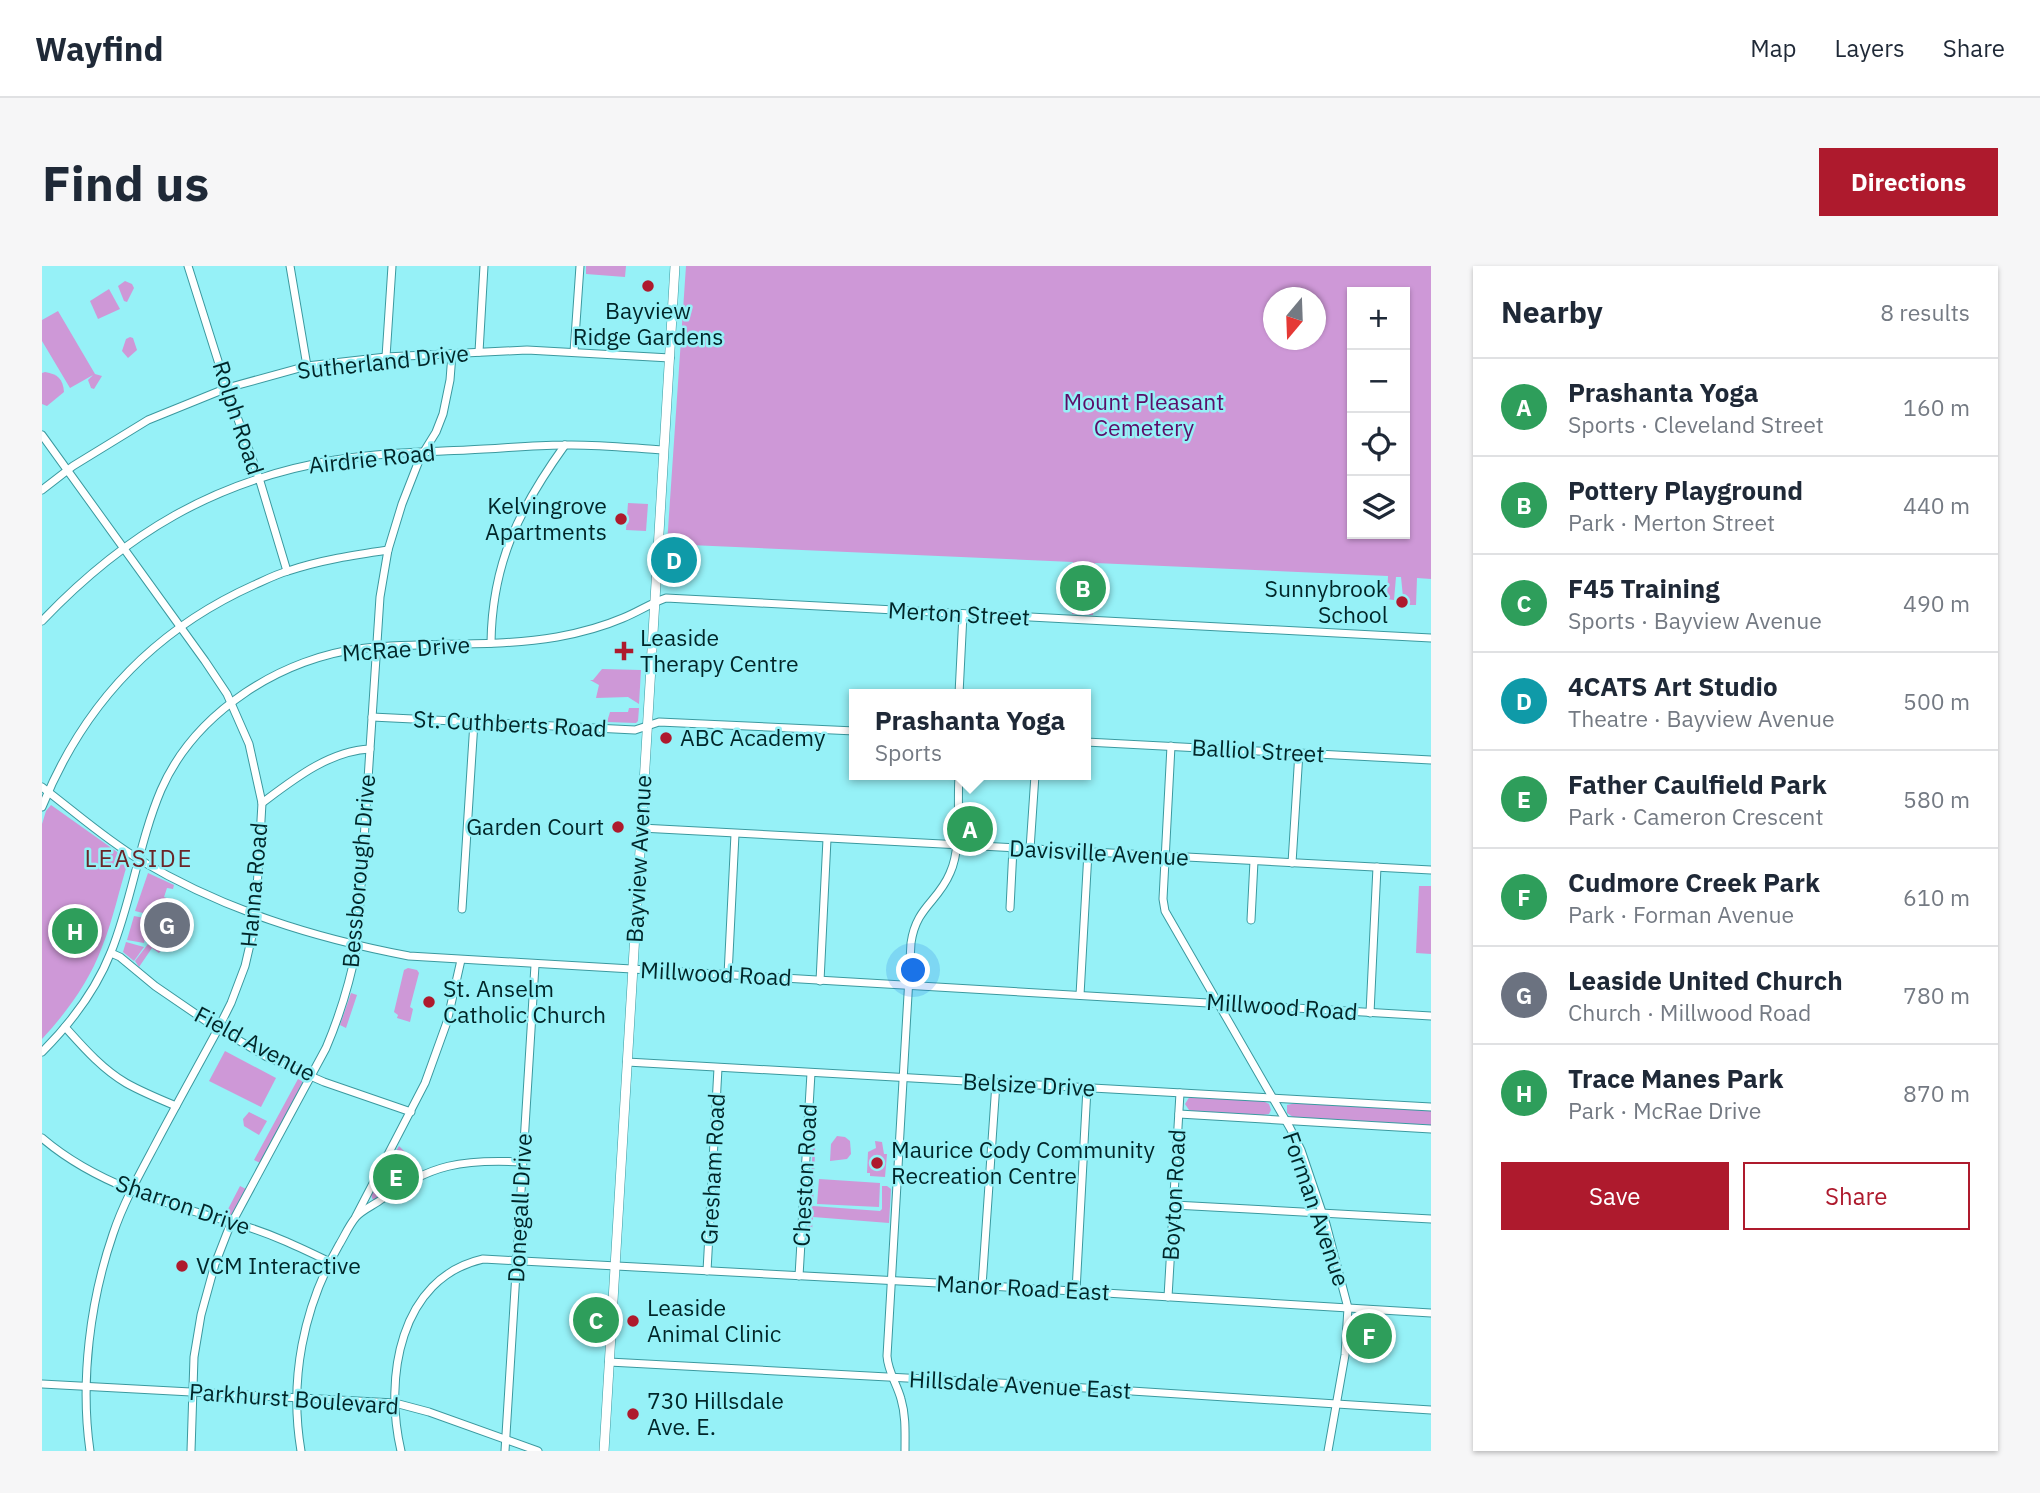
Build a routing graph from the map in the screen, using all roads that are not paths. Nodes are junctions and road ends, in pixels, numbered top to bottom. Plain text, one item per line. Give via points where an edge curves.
1 (188, 266) edge
2 (290, 266) edge
3 (392, 266) edge
4 (484, 266) edge
5 (580, 266) edge
6 (675, 266) edge
7 (479, 352) junction
8 (574, 352) junction
9 (452, 354) junction
10 (386, 357) junction
11 (670, 358) junction
12 (307, 366) junction
13 (227, 388) junction
14 (42, 435) edge
15 (565, 444) junction
16 (664, 450) junction
17 (425, 452) junction
18 (68, 470) junction
19 (258, 478) junction
20 (42, 490) edge
21 (123, 547) junction
22 (388, 550) junction
23 (287, 571) junction
24 (655, 603) junction
25 (963, 614) junction
26 (42, 621) edge
27 (180, 626) junction
28 (1431, 638) edge
29 (491, 643) junction
30 (376, 647) junction
31 (959, 689) edge
32 (232, 702) junction
33 (372, 717) junction
34 (474, 722) junction
35 (647, 726) junction
36 (849, 731) edge
37 (1091, 742) edge
38 (1171, 746) junction
39 (370, 749) junction
40 (1299, 752) junction
41 (1431, 760) edge
42 (959, 780) edge
43 (1035, 780) edge
44 (45, 789) edge
45 (262, 803) junction
46 (42, 807) edge
47 (641, 828) junction
48 (735, 834) junction
49 (827, 839) junction
50 (956, 844) junction
51 (1013, 848) junction
52 (1030, 849) junction
53 (1088, 852) junction
54 (1165, 856) junction
55 (140, 860) junction
56 (1254, 861) junction
57 (1292, 863) junction
58 (1377, 867) junction
59 (1431, 870) edge
60 (1010, 908) dead end
61 (462, 909) dead end
62 (255, 916) junction
63 (1251, 920) dead end
64 (357, 946) junction
65 (111, 953) junction
66 (461, 960) junction
67 (535, 964) junction
68 (633, 970) junction
69 (728, 975) junction
70 (820, 981) junction
71 (909, 985) junction
72 (1080, 995) junction
73 (1217, 1003) junction
74 (1370, 1013) junction
75 (1431, 1016) edge
76 (65, 1027) junction
77 (218, 1029) junction
78 (42, 1052) edge
79 (627, 1062) junction
80 (718, 1068) junction
81 (811, 1073) junction
82 (311, 1077) junction
83 (903, 1078) junction
84 (996, 1083) junction
85 (1087, 1088) junction
86 (1180, 1093) junction
87 (1271, 1097) junction
88 (176, 1106) junction
89 (1431, 1107) edge
90 (411, 1112) junction
91 (1179, 1114) junction
92 (1284, 1120) junction
93 (1431, 1129) edge
94 (42, 1138) edge
95 (523, 1162) junction
96 (132, 1190) junction
97 (1174, 1205) junction
98 (1322, 1213) junction
99 (356, 1217) junction
100 (1431, 1219) edge
101 (232, 1223) junction
102 (517, 1260) junction
103 (330, 1262) junction
104 (615, 1265) junction
105 (706, 1271) junction
106 (799, 1276) junction
107 (891, 1282) junction
108 (982, 1286) junction
109 (1076, 1291) junction
110 (1168, 1297) junction
111 (1348, 1308) junction
112 (1431, 1313) edge
113 (609, 1362) junction
114 (892, 1377) junction
115 (42, 1384) edge
116 (87, 1387) junction
117 (192, 1391) junction
118 (297, 1397) junction
119 (395, 1404) junction
120 (1337, 1404) junction
121 (1431, 1410) edge
122 (506, 1440) junction
123 (90, 1451) edge
124 (191, 1451) edge
125 (301, 1451) edge
126 (401, 1451) edge
127 (505, 1451) edge
128 (538, 1451) edge
129 (604, 1451) edge
130 (905, 1451) edge
131 (1328, 1451) edge

1 - 13 street, Rolph Road
2 - 12 street
3 - 10 street
4 - 7 street
5 - 8 street
6 - 11 main road, Bayview Avenue
7 - 8 street, Sutherland Drive
7 - 9 street, Sutherland Drive
8 - 11 street, Sutherland Drive
9 - 10 street, Sutherland Drive
9 - 17 street, Bessborough Drive via 443,414
10 - 12 street, Sutherland Drive
11 - 16 main road, Bayview Avenue
12 - 13 street, Sutherland Drive
13 - 18 street, Sutherland Drive via 148,420
13 - 19 street, Rolph Road
14 - 18 street, Hanna Road
15 - 16 street, Airdrie Road
15 - 17 street, Airdrie Road
15 - 29 street via 529,498 510,540 497,583
16 - 24 main road, Bayview Avenue
17 - 19 street, Airdrie Road via 337,460
17 - 22 street, Bessborough Drive
18 - 20 street, Sutherland Drive
18 - 21 street, Hanna Road
19 - 21 street, Airdrie Road via 182,509
19 - 23 street, Rolph Road
21 - 26 street, Airdrie Road
21 - 27 street, Hanna Road
22 - 23 street
22 - 30 street, Bessborough Drive
23 - 27 street via 224,599
24 - 25 street, Merton Street via 666,598
24 - 29 street, McRae Drive via 585,631
24 - 35 main road, Bayview Avenue
25 - 28 street, Merton Street
25 - 31 street
27 - 32 street, Hanna Road
27 - 44 street via 110,692
29 - 30 street, McRae Drive
30 - 32 street, McRae Drive via 312,659
30 - 33 street, Bessborough Drive
32 - 45 street, Hanna Road via 249,744
32 - 55 street, McRae Drive via 205,725 175,765 154,809
33 - 34 street, St. Cuthberts Road
33 - 39 street, Bessborough Drive
34 - 35 street, St. Cuthberts Road via 635,730
34 - 61 street
35 - 36 street via 659,722
35 - 47 main road, Bayview Avenue
37 - 38 street, Balliol Street
38 - 40 street, Balliol Street
38 - 54 street, Forman Avenue
39 - 45 street via 310,769
39 - 64 street, Bessborough Drive
40 - 41 street, Balliol Street
40 - 57 street
42 - 50 street
43 - 52 street
44 - 46 street
44 - 55 street, Millwood Road
45 - 62 street, Hanna Road
47 - 48 street, Davisville Avenue
47 - 68 main road, Bayview Avenue
48 - 49 street, Davisville Avenue
48 - 69 street
49 - 50 street, Davisville Avenue
49 - 70 street
50 - 51 street, Davisville Avenue
50 - 71 street via 950,873 915,925
51 - 52 street, Davisville Avenue
51 - 60 street
52 - 53 street, Davisville Avenue
53 - 54 street, Davisville Avenue
53 - 72 street
54 - 56 street, Davisville Avenue
54 - 73 street, Forman Avenue via 1165,911
55 - 62 street, Millwood Road
55 - 65 street, McRae Drive
56 - 57 street, Davisville Avenue
56 - 63 street
57 - 58 street, Davisville Avenue
58 - 59 street, Davisville Avenue
58 - 74 street
62 - 64 street, Millwood Road
62 - 77 street, Hanna Road via 246,966
64 - 66 street, Millwood Road
64 - 82 street, Bessborough Drive via 337,1022
65 - 76 street, McRae Drive
65 - 77 street, Field Avenue
66 - 67 street, Millwood Road
66 - 90 street via 447,1022
67 - 68 street, Millwood Road
67 - 95 street, Donegall Drive
68 - 69 street, Millwood Road
68 - 79 main road, Bayview Avenue
69 - 70 street, Millwood Road
70 - 71 street, Millwood Road
71 - 72 street, Millwood Road
71 - 83 street
72 - 73 street, Millwood Road
73 - 74 street, Millwood Road
73 - 87 street, Forman Avenue
74 - 75 street, Millwood Road
76 - 78 street, McRae Drive
76 - 88 street via 116,1076
77 - 82 street, Field Avenue
77 - 88 street, Hanna Road
79 - 80 street, Belsize Drive
79 - 104 main road, Bayview Avenue
80 - 81 street, Belsize Drive
80 - 105 street, Gresham Road
81 - 83 street, Belsize Drive
81 - 106 street, Cheston Road
82 - 90 street, Field Avenue
82 - 101 street, Bessborough Drive
83 - 84 street, Belsize Drive
83 - 107 street
84 - 85 street, Belsize Drive
84 - 108 street
85 - 86 street, Belsize Drive
85 - 109 street
86 - 87 street, Belsize Drive
86 - 91 street, Boyton Road
87 - 89 street, Belsize Drive
87 - 92 street, Forman Avenue
88 - 96 street, Hanna Road
90 - 99 street
91 - 92 street
91 - 97 street, Boyton Road
92 - 93 street
92 - 98 street, Forman Avenue via 1301,1150
94 - 96 street, Sharron Drive via 74,1161
95 - 99 street via 470,1161 435,1170
95 - 102 street, Donegall Drive
96 - 101 street, Sharron Drive
96 - 116 street, Hanna Road via 113,1233 100,1282
97 - 98 street
97 - 110 street, Boyton Road
98 - 100 street
98 - 111 street, Forman Avenue
99 - 103 street
101 - 103 street, Sharron Drive
101 - 117 street, Bessborough Drive via 201,1315
102 - 104 street, Manor Road East
102 - 119 street, Manor Road East via 469,1262 432,1285 403,1342
102 - 122 street, Donegall Drive
103 - 118 street via 303,1334
104 - 105 street, Manor Road East
104 - 113 main road, Bayview Avenue
105 - 106 street, Manor Road East
106 - 107 street, Manor Road East
107 - 108 street, Manor Road East
107 - 114 street via 887,1356
108 - 109 street, Manor Road East
109 - 110 street, Manor Road East
110 - 111 street, Manor Road East
111 - 112 street, Manor Road East
111 - 120 street, Forman Avenue
113 - 114 street, Hillsdale Avenue East
113 - 129 main road, Bayview Avenue
114 - 120 street, Hillsdale Avenue East
114 - 130 street via 906,1422
115 - 116 street, Parkhurst Boulevard
116 - 117 street, Parkhurst Boulevard
116 - 123 street, Hanna Road
117 - 118 street, Parkhurst Boulevard
117 - 124 street, Bessborough Drive
118 - 119 street, Parkhurst Boulevard
118 - 125 street
119 - 122 street, Parkhurst Boulevard
119 - 126 street, Manor Road East
120 - 121 street, Hillsdale Avenue East
120 - 131 street, Forman Avenue
122 - 127 street, Donegall Drive
122 - 128 street, Parkhurst Boulevard

